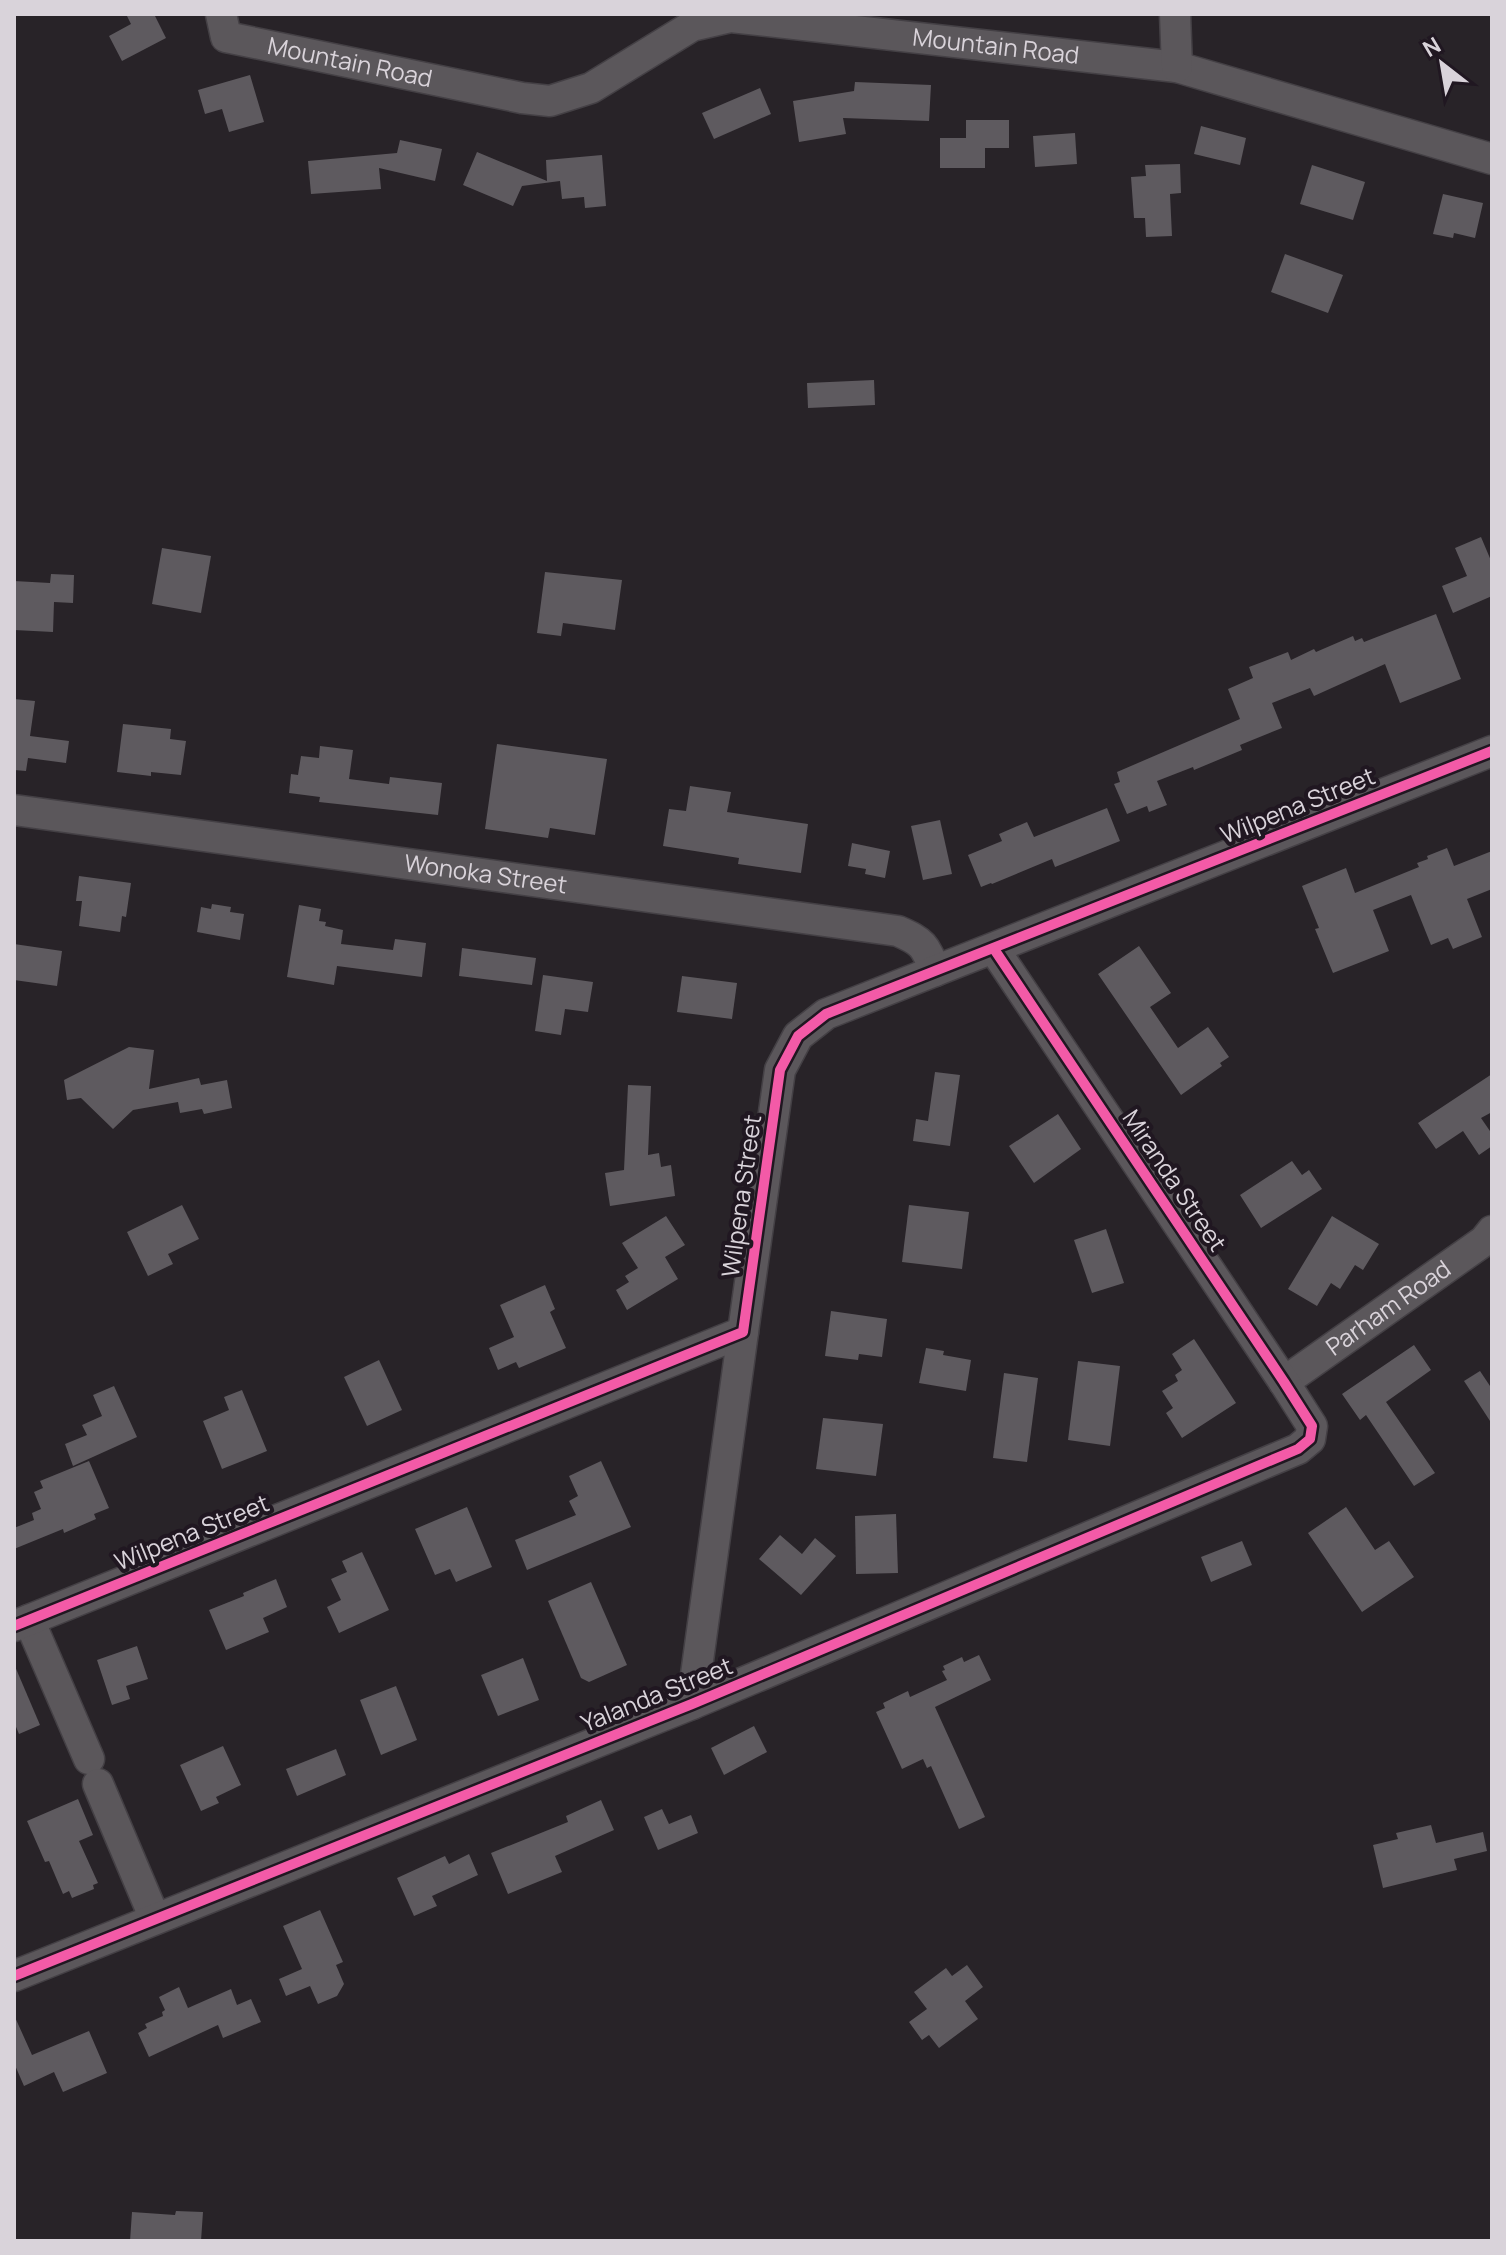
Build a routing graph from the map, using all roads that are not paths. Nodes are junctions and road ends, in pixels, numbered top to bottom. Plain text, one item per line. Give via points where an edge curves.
1 (1175, 14) edge
2 (692, 20) edge
3 (224, 25) edge
4 (1177, 67) junction
5 (1492, 159) edge
6 (1492, 751) edge
7 (14, 810) edge
8 (994, 949) junction
9 (935, 971) junction
10 (1492, 1231) edge
11 (743, 1332) junction
12 (1284, 1382) junction
13 (1310, 1439) joint
14 (22, 1623) edge
15 (692, 1704) junction
16 (155, 1919) junction
17 (14, 1976) edge

1 - 4 street
2 - 3 street, Mountain Road via 591,88 550,101
2 - 4 street, Mountain Road via 731,17
4 - 5 street, Mountain Road
6 - 8 street, Wilpena Street
7 - 9 street, Wonoka Street via 898,931 918,940
8 - 9 street, Wilpena Street
8 - 12 street, Miranda Street
9 - 11 street, Wilpena Street via 826,1014 792,1047 780,1070
10 - 12 street, Parham Road
11 - 14 street, Wilpena Street
11 - 15 street, Wilpena Street
12 - 13 street, Miranda Street via 1312,1426
13 - 15 street, Yalanda Street via 1298,1449
14 - 16 street via 94,1772
15 - 16 street, Yalanda Street
16 - 17 street, Yalanda Street

